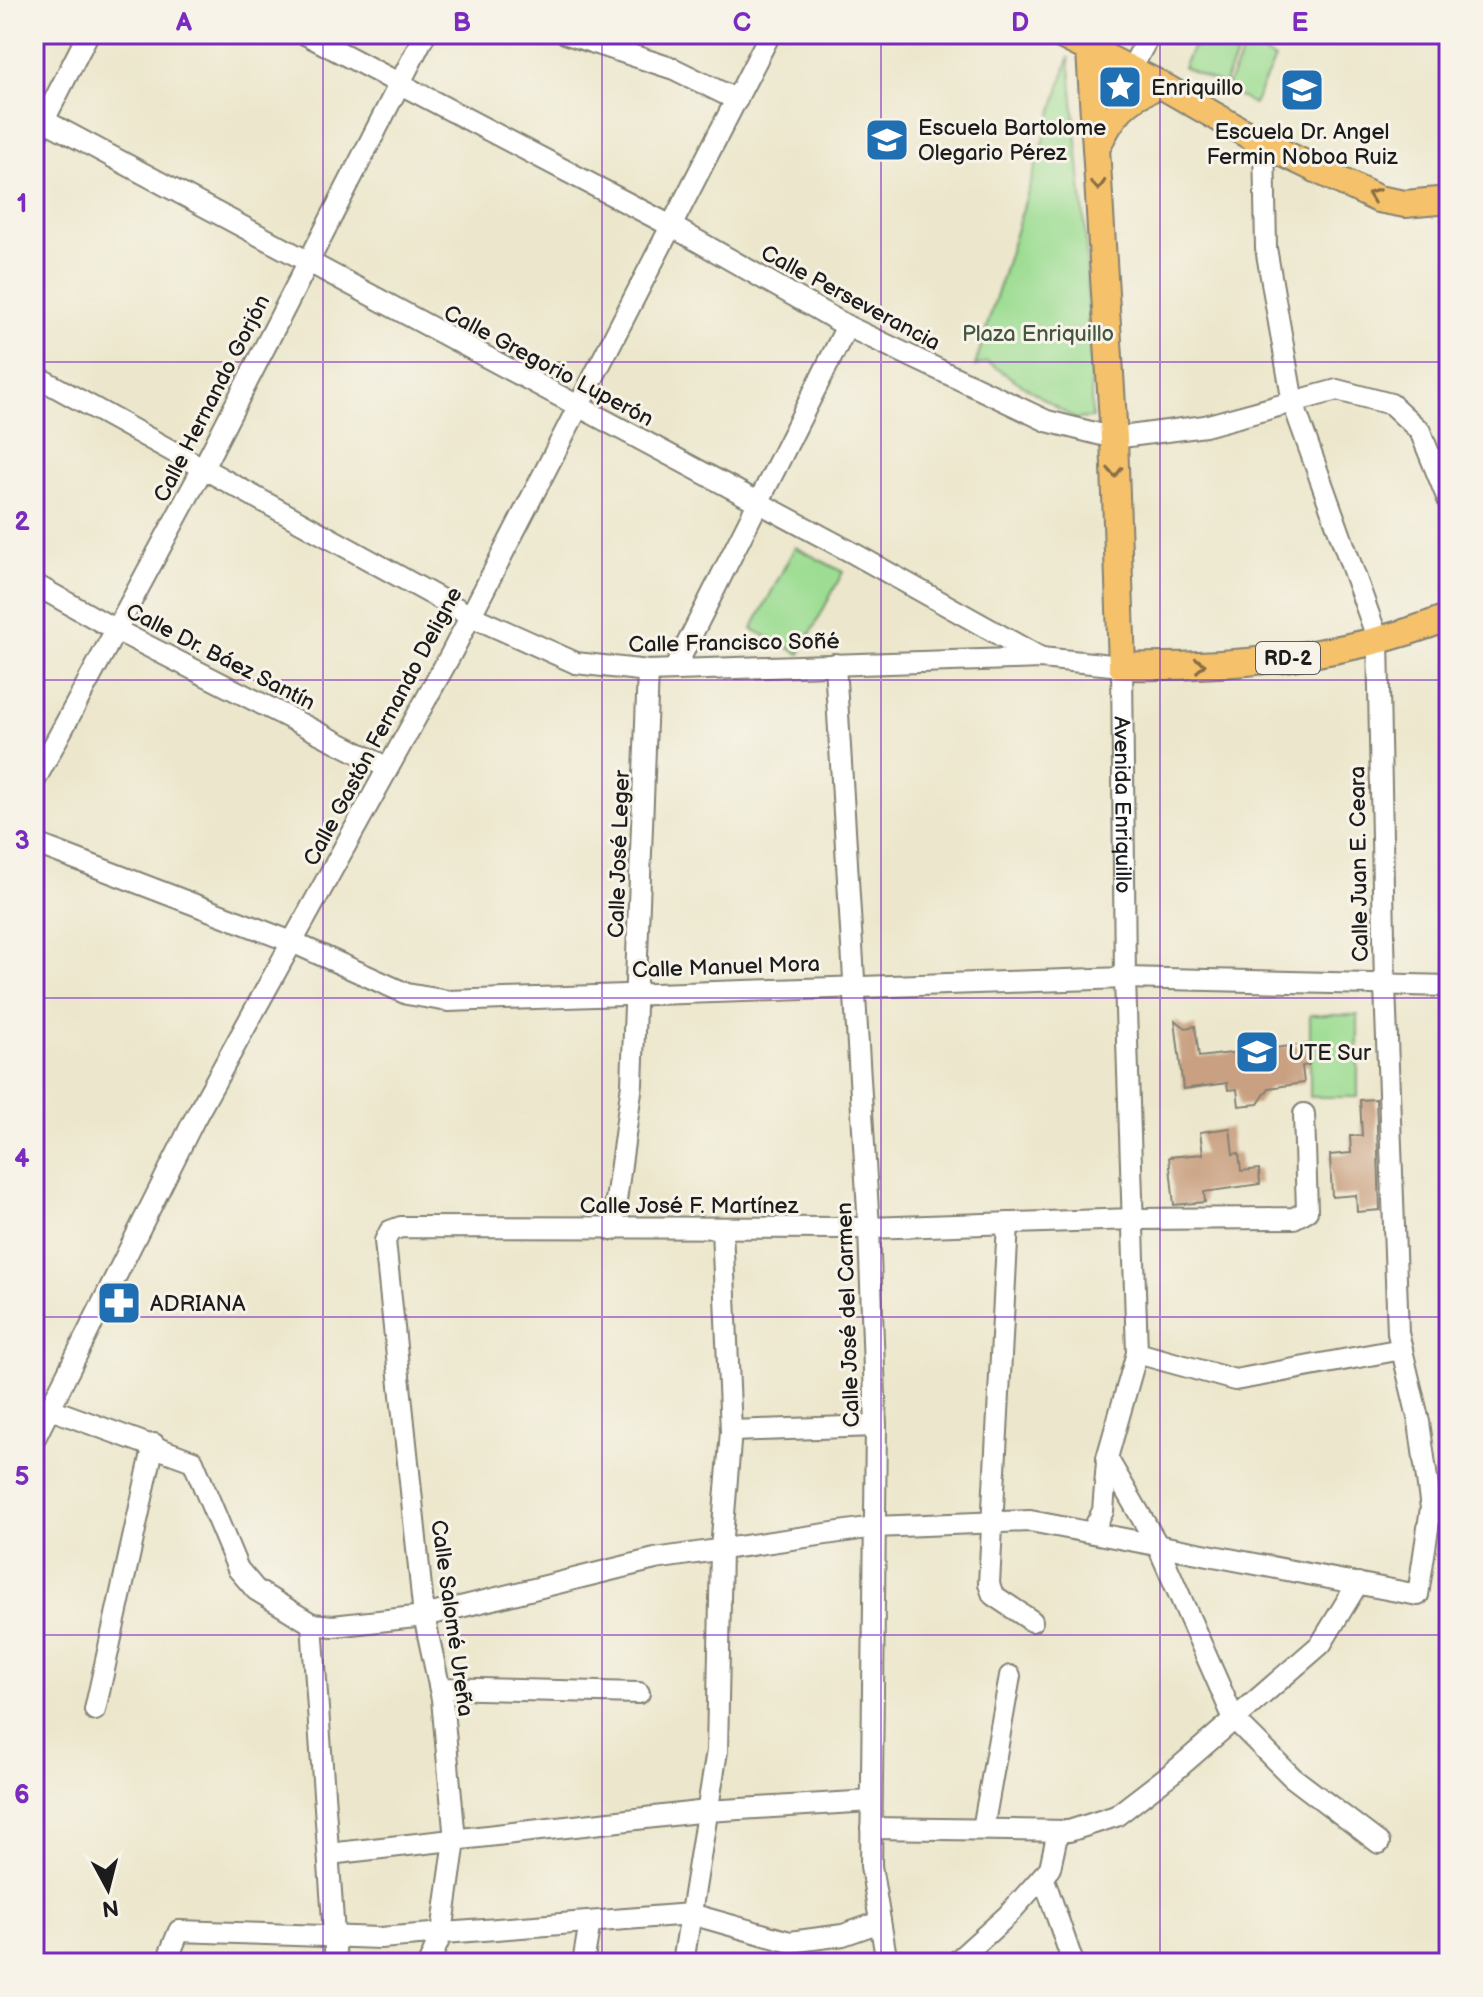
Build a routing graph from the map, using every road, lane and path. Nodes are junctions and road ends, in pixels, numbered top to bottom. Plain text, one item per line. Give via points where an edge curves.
1 (88, 34) edge
2 (305, 34) edge
3 (425, 34) edge
4 (567, 34) edge
5 (770, 34) edge
6 (1059, 34) edge
7 (1150, 34) edge
8 (1090, 51) junction
9 (1130, 71) junction
10 (399, 83) junction
11 (1161, 85) junction
12 (737, 100) junction
13 (39, 118) edge
14 (34, 140) edge
15 (1264, 144) junction
16 (1096, 150) junction
17 (1449, 200) edge
18 (673, 227) junction
19 (307, 263) junction
20 (847, 326) junction
21 (34, 375) edge
22 (1293, 403) junction
23 (576, 406) junction
24 (1114, 438) junction
25 (203, 468) junction
26 (755, 501) junction
27 (1449, 502) edge
28 (34, 584) edge
29 (471, 616) junction
30 (1449, 617) edge
31 (116, 630) junction
32 (1378, 640) junction
33 (1041, 658) junction
34 (835, 664) junction
35 (1122, 666) junction
36 (674, 670) junction
37 (648, 671) junction
38 (388, 768) junction
39 (34, 782) edge
40 (34, 843) edge
41 (292, 942) junction
42 (1125, 978) junction
43 (854, 986) junction
44 (1385, 986) junction
45 (1449, 986) edge
46 (637, 994) junction
47 (1304, 1114) dead end
48 (1133, 1219) junction
49 (1008, 1223) junction
50 (869, 1228) junction
51 (722, 1229) junction
52 (612, 1230) junction
53 (390, 1231) joint
54 (1402, 1349) junction
55 (1137, 1353) junction
56 (42, 1405) edge
57 (876, 1426) junction
58 (731, 1431) junction
59 (34, 1440) edge
60 (154, 1444) junction
61 (1107, 1458) junction
62 (994, 1523) junction
63 (874, 1527) junction
64 (1092, 1532) junction
65 (1157, 1544) junction
66 (721, 1549) junction
67 (1358, 1583) junction
68 (424, 1616) junction
69 (1032, 1621) dead end
70 (312, 1624) junction
71 (1010, 1676) dead end
72 (440, 1688) junction
73 (639, 1693) dead end
74 (95, 1710) dead end
75 (1234, 1719) junction
76 (871, 1801) junction
77 (707, 1811) junction
78 (871, 1828) junction
79 (983, 1829) junction
80 (1058, 1831) junction
81 (455, 1840) junction
82 (1379, 1843) dead end
83 (329, 1854) junction
84 (1043, 1876) junction
85 (691, 1914) junction
86 (590, 1922) junction
87 (880, 1922) junction
88 (442, 1933) junction
89 (334, 1936) junction
90 (166, 1963) edge
91 (336, 1963) edge
92 (429, 1963) edge
93 (583, 1963) edge
94 (683, 1963) edge
95 (887, 1963) edge
96 (955, 1963) edge
97 (1073, 1963) edge

1 - 13 street
2 - 10 street, Calle Perseverancia
3 - 10 street, Calle Hernando Gorjón
4 - 12 street via 674,69
5 - 12 street, Calle Gastón Fernando Deligne
6 - 8 main road
7 - 9 street
8 - 9 main road
8 - 16 main road, Avenida Enriquillo
9 - 11 main road
10 - 18 street, Calle Perseverancia
10 - 19 street, Calle Hernando Gorjón
11 - 15 main road
11 - 16 main road via 1132,96 1116,111
12 - 18 street, Calle Gastón Fernando Deligne
13 - 14 street
13 - 19 street, Calle Gregorio Luperón
17 -> 15 main road via 1405,204 1378,199
15 - 22 street, Calle Juan E. Ceara via 1266,248
16 -> 24 main road, Avenida Enriquillo
18 - 20 street, Calle Perseverancia
18 - 23 street, Calle Gastón Fernando Deligne
19 - 23 street, Calle Gregorio Luperón
19 - 25 street, Calle Hernando Gorjón
20 - 24 street, Calle Perseverancia via 1047,421
20 - 26 street
21 - 25 street, Calle Francisco Soñé
22 - 24 street, Calle Perseverancia via 1205,426
22 - 27 street, Calle Perseverancia via 1337,390 1391,404 1420,431
22 - 32 street, Calle Juan E. Ceara
23 - 26 street, Calle Gregorio Luperón
23 - 29 street, Calle Gastón Fernando Deligne
24 -> 35 main road, Avenida Enriquillo
25 - 29 street, Calle Francisco Soñé
25 - 31 street, Calle Hernando Gorjón
26 - 33 street, Calle Gregorio Luperón
26 - 36 street
28 - 31 street, Calle Dr. Báez Santín
29 - 37 street, Calle Francisco Soñé via 576,663
29 - 38 street, Calle Gastón Fernando Deligne
30 - 32 main road, RD-2
31 - 38 street, Calle Dr. Báez Santín
31 - 39 street, Calle Hernando Gorjón
35 -> 32 main road, RD-2 via 1284,658
32 - 44 street, Calle Juan E. Ceara
33 - 34 street, Calle Francisco Soñé
33 - 35 street, Calle Francisco Soñé
34 - 36 street, Calle Francisco Soñé
34 - 43 street, Calle José del Carmen
35 - 42 street, Avenida Enriquillo
36 - 37 street, Calle Francisco Soñé
37 - 46 street, Calle José Leger
38 - 41 street, Calle Gastón Fernando Deligne
40 - 41 street, Calle Manuel Mora
41 - 46 street, Calle Manuel Mora via 407,994 448,1001
41 - 56 street, Calle Gastón Fernando Deligne
42 - 43 street, Calle Manuel Mora
42 - 44 street, Calle Manuel Mora
42 - 48 street, Avenida Enriquillo
43 - 46 street, Calle Manuel Mora
43 - 50 street, Calle José del Carmen
44 - 45 street, Calle Manuel Mora
44 - 54 street, Calle Juan E. Ceara
46 - 52 street, Calle José Leger via 632,1084
47 - 48 street, Calle José F. Martínez via 1307,1211 1294,1218
48 - 49 street, Calle José F. Martínez
48 - 55 street, Avenida Enriquillo
49 - 50 street, Calle José F. Martínez
49 - 62 street
50 - 51 street, Calle José F. Martínez
50 - 57 street, Calle José del Carmen
51 - 52 street, Calle José F. Martínez
51 - 58 street
52 - 53 street, Calle José F. Martínez
53 - 68 street, Calle Salomé Ureña via 385,1241
54 - 55 street via 1235,1380
54 - 67 street, Calle Juan E. Ceara via 1431,1508 1418,1595
55 - 61 street, Avenida Enriquillo
56 - 59 street, Calle Gastón Fernando Deligne
56 - 60 street
57 - 58 street
57 - 63 street, Calle José del Carmen
58 - 66 street
60 - 70 street via 193,1461 238,1569 256,1590
60 - 74 street
61 - 64 street, Avenida Enriquillo via 1103,1511
61 - 65 street
62 - 63 street
62 - 64 street via 1030,1521
62 - 69 street via 989,1584 993,1595
63 - 66 street
63 - 76 street, Calle José del Carmen
64 - 65 street
65 - 67 street
65 - 75 street
66 - 68 street via 655,1559
66 - 77 street via 717,1751
67 - 75 street via 1321,1644
68 - 70 street
68 - 72 street, Calle Salomé Ureña
70 - 83 street
71 - 79 street
72 - 73 street
72 - 81 street, Calle Salomé Ureña
75 - 80 street via 1116,1816
75 - 82 street via 1292,1777
76 - 77 street
76 - 78 street, Calle José del Carmen
77 - 81 street
77 - 85 street
78 - 79 street
78 - 87 street, Calle José del Carmen
79 - 80 street
80 - 84 street via 1050,1868
81 - 83 street
81 - 88 street, Calle Salomé Ureña
83 - 89 street
84 - 96 street
84 - 97 street
85 - 86 street
85 - 87 street via 790,1942 843,1935
85 - 94 street
86 - 88 street
86 - 93 street
87 - 95 street, Calle José del Carmen
88 - 89 street
88 - 92 street, Calle Salomé Ureña
89 - 90 street via 179,1931
89 - 91 street

